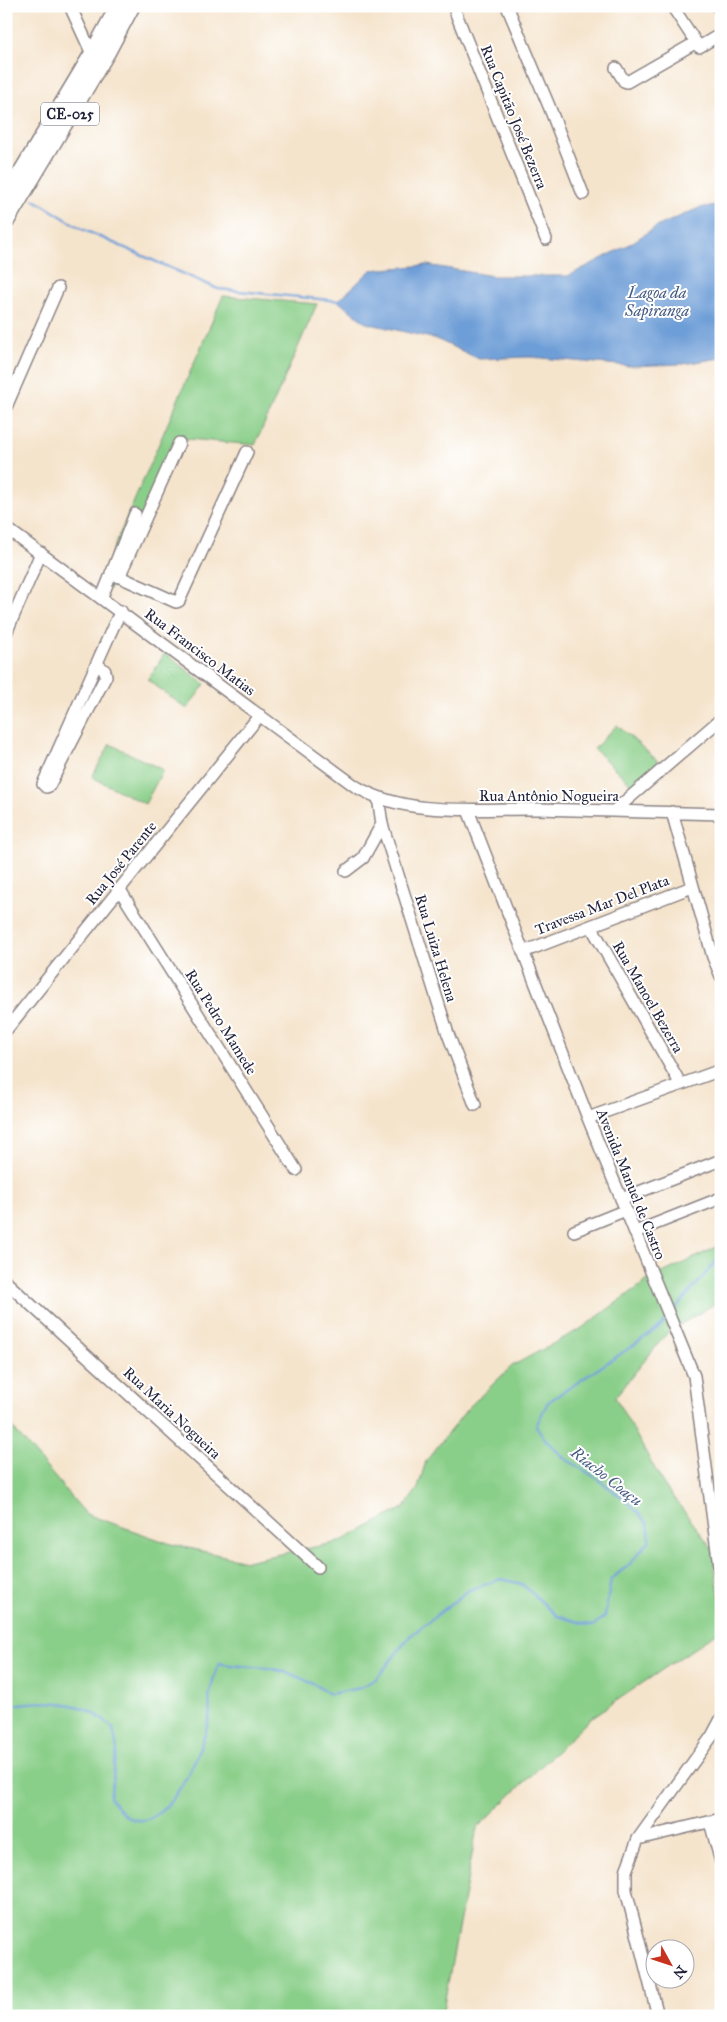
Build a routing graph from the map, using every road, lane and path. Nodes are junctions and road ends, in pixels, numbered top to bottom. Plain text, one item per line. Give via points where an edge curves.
1 (70, 6) edge
2 (118, 6) edge
3 (132, 6) edge
4 (453, 6) edge
5 (507, 6) edge
6 (672, 6) edge
7 (717, 6) edge
8 (721, 12) edge
9 (721, 34) edge
10 (697, 45) junction
11 (92, 54) junction
12 (616, 68) dead end
13 (583, 194) dead end
14 (6, 197) edge
15 (6, 222) edge
16 (546, 239) dead end
17 (58, 288) dead end
18 (6, 407) edge
19 (178, 442) dead end
20 (247, 452) dead end
21 (135, 514) dead end
22 (6, 528) edge
23 (41, 553) junction
24 (115, 575) junction
25 (102, 597) junction
26 (121, 611) junction
27 (6, 634) edge
28 (97, 664) junction
29 (260, 715) junction
30 (721, 719) edge
31 (378, 797) junction
32 (468, 810) junction
33 (614, 811) junction
34 (672, 812) junction
35 (721, 814) edge
36 (382, 824) junction
37 (346, 871) dead end
38 (692, 887) junction
39 (120, 890) junction
40 (591, 926) junction
41 (523, 952) junction
42 (717, 955) edge
43 (721, 976) edge
44 (6, 1030) edge
45 (721, 1070) edge
46 (680, 1083) junction
47 (475, 1105) dead end
48 (588, 1118) junction
49 (721, 1160) edge
50 (296, 1170) dead end
51 (721, 1198) edge
52 (623, 1205) junction
53 (574, 1231) dead end
54 (635, 1232) junction
55 (6, 1282) edge
56 (318, 1567) dead end
57 (721, 1581) edge
58 (721, 1719) edge
59 (715, 1821) edge
60 (638, 1839) junction
61 (721, 1862) edge
62 (658, 2016) edge

1 - 11 street
2 - 11 highway, CE-025
3 - 15 highway, CE-025
4 - 16 street, Rua Capitão José Bezerra
5 - 13 street
6 - 10 street
7 - 8 street
9 - 10 street
10 - 12 street via 627,82
11 - 14 highway, CE-025
17 - 18 street
19 - 24 street
20 - 24 street via 179,601
21 - 24 street
22 - 23 street, Rua Francisco Matias
23 - 25 street, Rua Francisco Matias
23 - 27 street
24 - 25 street
25 - 26 street, Rua Francisco Matias
26 - 28 street
26 - 29 street, Rua Francisco Matias
28 - 28 street via 43,784 46,788 106,676
29 - 31 street, Rua Francisco Matias via 355,786
29 - 39 street, Rua José Parente
30 - 33 street
31 - 32 street, Rua Antônio Nogueira via 407,805
31 - 36 street, Rua Luiza Helena
32 - 33 street, Rua Antônio Nogueira
32 - 41 street, Avenida Manuel de Castro
33 - 34 street, Rua Antônio Nogueira
34 - 35 street, Rua Antônio Nogueira
34 - 38 street
36 - 37 street via 363,858
36 - 47 street, Rua Luiza Helena via 448,1034
38 - 40 street, Travessa Mar Del Plata
38 - 42 street
39 - 44 street, Rua José Parente
39 - 50 street, Rua Pedro Mamede
40 - 41 street, Travessa Mar Del Plata
40 - 46 street, Rua Manoel Bezerra
41 - 48 street, Avenida Manuel de Castro
42 - 43 street
45 - 46 street
46 - 48 street
48 - 52 street, Avenida Manuel de Castro
49 - 52 street
51 - 54 street
52 - 53 street
52 - 54 street, Avenida Manuel de Castro
54 - 57 street, Avenida Manuel de Castro via 694,1376
55 - 56 street, Rua Maria Nogueira
58 - 60 street
59 - 60 street
59 - 61 street
60 - 62 street via 626,1871 626,1890

